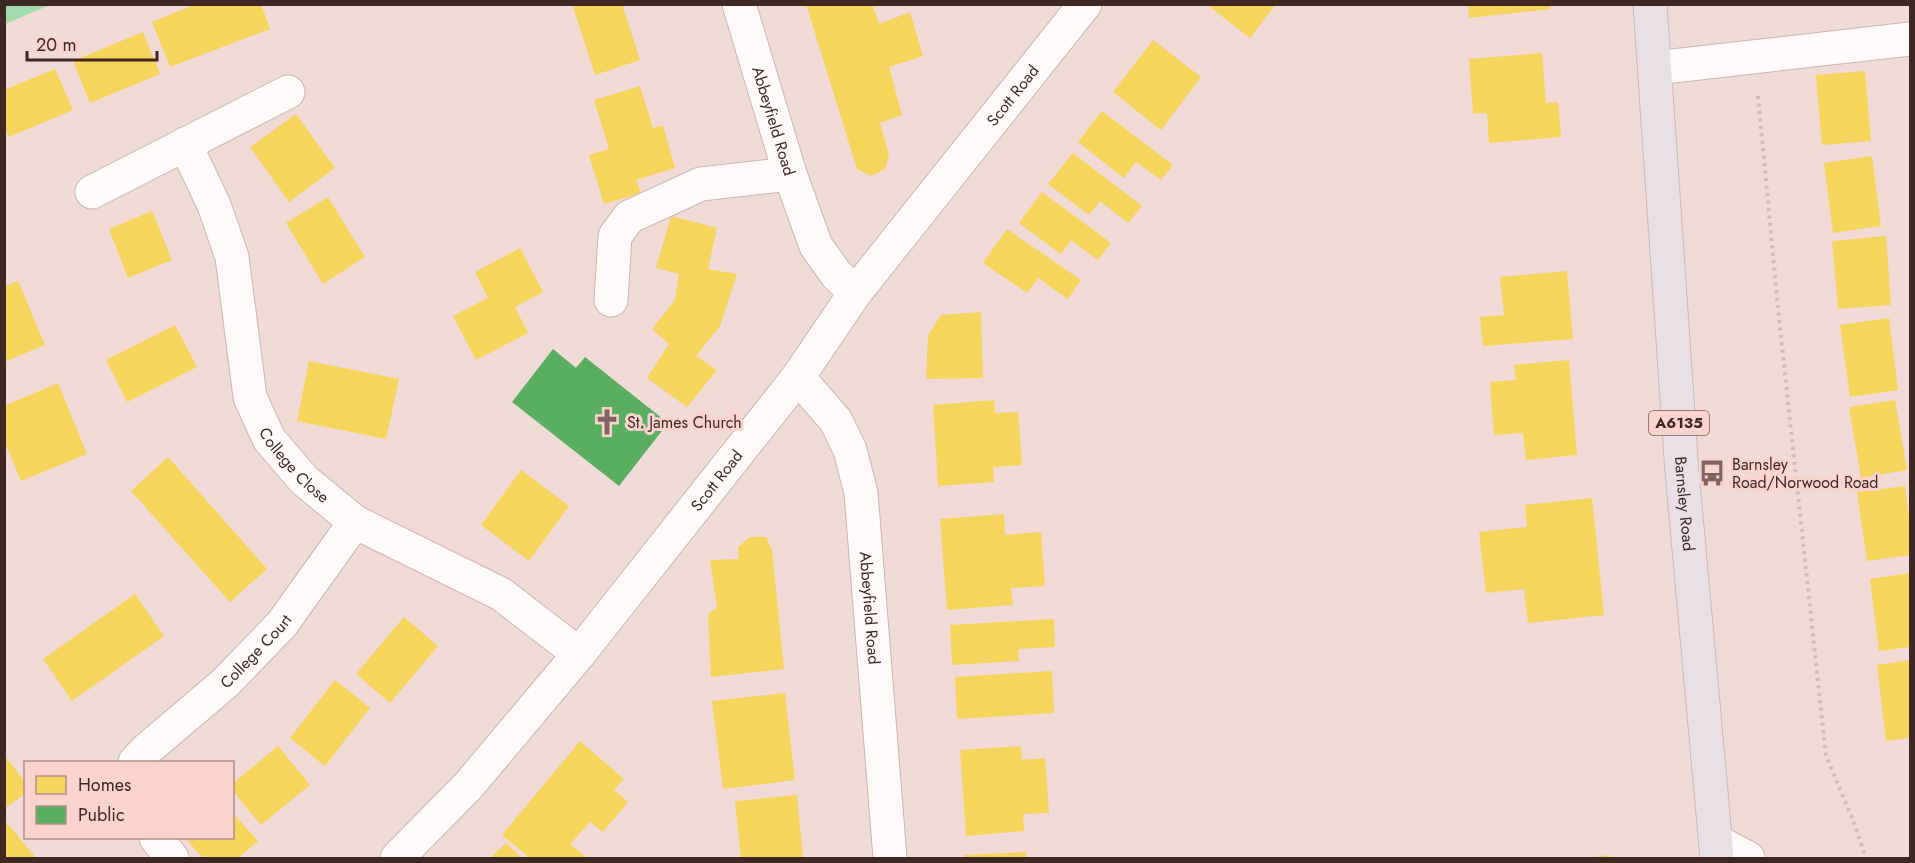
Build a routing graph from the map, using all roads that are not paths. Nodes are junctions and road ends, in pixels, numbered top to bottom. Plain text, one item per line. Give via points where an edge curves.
1 (740, 4) edge
2 (1085, 4) edge
3 (1650, 4) edge
4 (1911, 39) edge
5 (1655, 68) junction
6 (288, 92) dead end
7 (185, 144) junction
8 (790, 174) junction
9 (92, 192) dead end
10 (855, 293) junction
11 (611, 300) dead end
12 (798, 377) junction
13 (355, 522) junction
14 (579, 654) junction
15 (136, 761) edge
16 (158, 839) edge
17 (1716, 850) edge
18 (172, 858) edge
19 (398, 858) edge
20 (890, 858) edge
21 (1748, 858) edge

1 - 8 street, Abbeyfield Road
2 - 10 street, Scott Road
3 - 5 main road, Barnsley Road / A6135
4 - 5 street
5 - 17 main road, Barnsley Road / A6135 via 1682,472
6 - 7 street
7 - 9 street
7 - 13 street, College Close via 214,205 232,257 250,397 264,429 303,480
8 - 10 street, Abbeyfield Road via 816,246
8 - 11 street via 701,184 629,217 615,236
10 - 12 street, Scott Road
12 - 14 street, Scott Road
12 - 20 street, Abbeyfield Road via 836,421 850,450 861,493
13 - 14 street, College Close via 501,594
13 - 15 street, College Court via 282,624 225,683
14 - 19 street, Scott Road via 468,785
16 - 18 street
17 - 21 street

